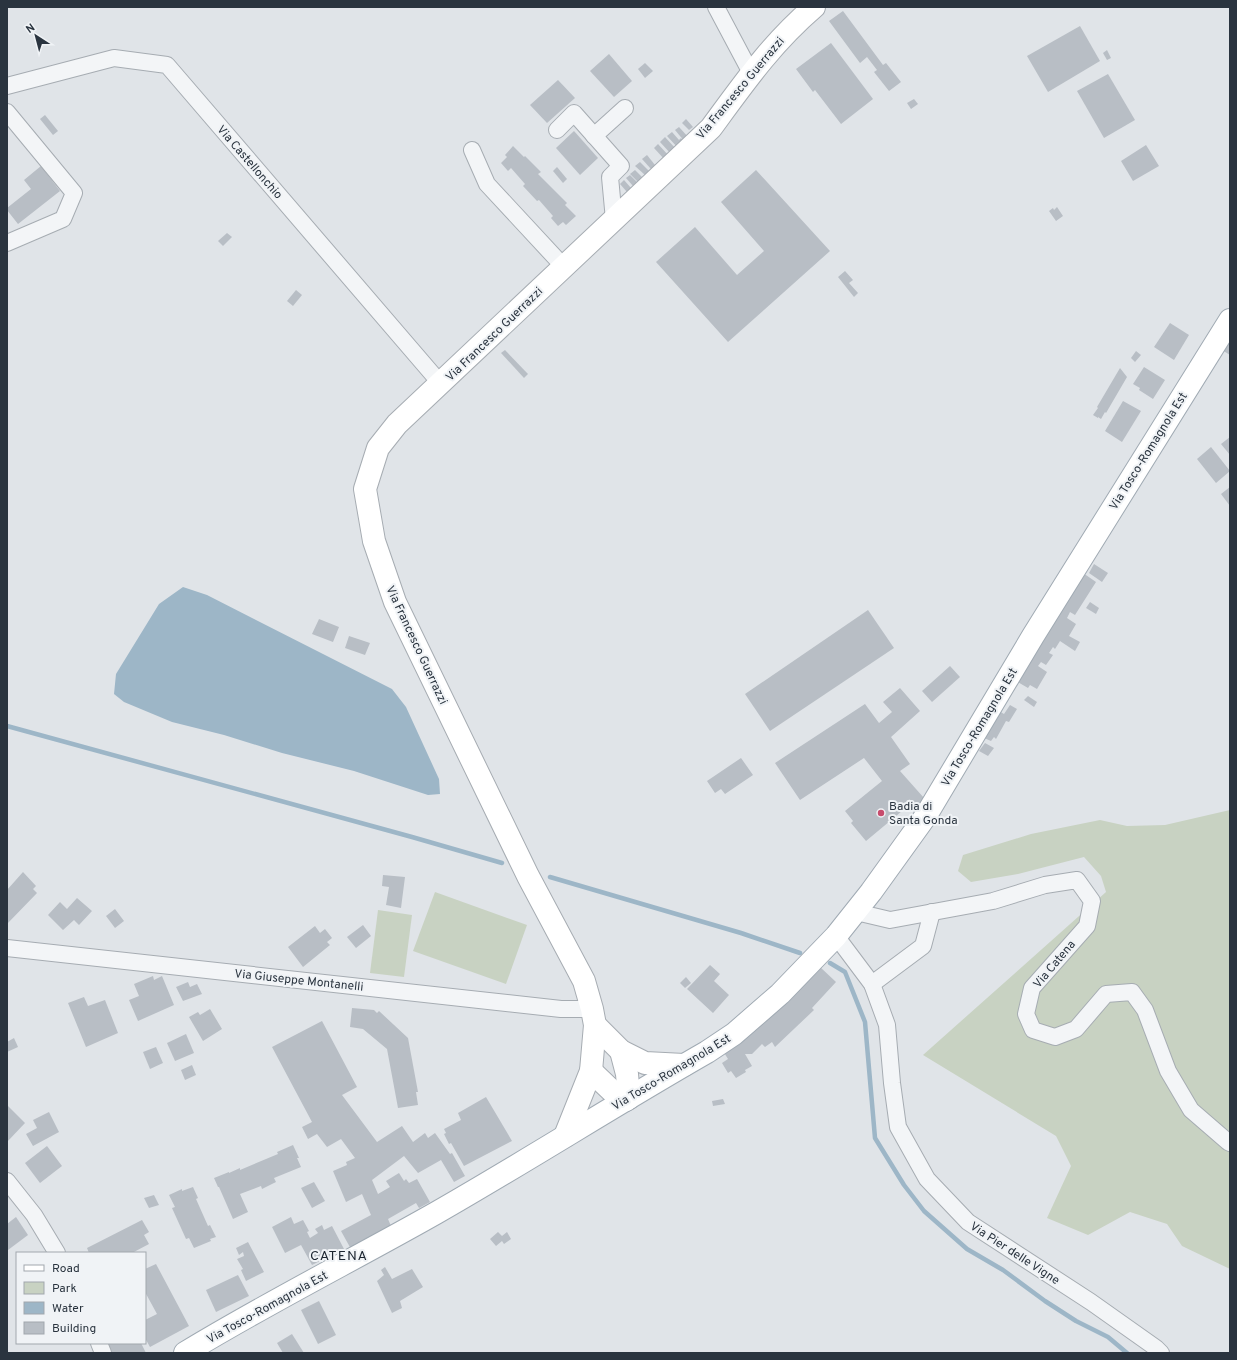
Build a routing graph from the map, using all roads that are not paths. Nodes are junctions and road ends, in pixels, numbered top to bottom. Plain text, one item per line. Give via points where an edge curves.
1 (716, 7) edge
2 (814, 7) edge
3 (751, 73) junction
4 (7, 86) edge
5 (625, 108) dead end
6 (7, 112) edge
7 (556, 130) dead end
8 (594, 136) junction
9 (472, 150) dead end
10 (614, 220) junction
11 (7, 243) edge
12 (564, 267) junction
13 (1230, 320) edge
14 (441, 384) junction
15 (856, 912) junction
16 (932, 912) junction
17 (836, 936) junction
18 (7, 948) edge
19 (872, 984) junction
20 (594, 1017) junction
21 (621, 1051) junction
22 (684, 1065) junction
23 (591, 1071) junction
24 (628, 1099) junction
25 (565, 1136) junction
26 (1230, 1143) edge
27 (7, 1181) edge
28 (56, 1252) edge
29 (184, 1353) edge
30 (1161, 1353) edge

1 - 3 street
2 - 3 main road, Via Francesco Guerrazzi via 777,42
3 - 10 main road, Via Francesco Guerrazzi via 711,128
4 - 14 street, Via Castellonchio via 114,58 167,65
5 - 8 street
6 - 11 street via 74,193 63,219
7 - 8 street via 574,113
8 - 10 street via 621,166 610,177
9 - 12 street via 487,184
10 - 12 main road, Via Francesco Guerrazzi
12 - 14 main road, Via Francesco Guerrazzi
13 - 15 main road, Via Tosco-Romagnola Est via 1033,636 925,817
14 - 20 main road, Via Francesco Guerrazzi via 397,424 378,448 365,489 374,541 395,602 528,876 584,981
15 - 16 street, Via Catena via 890,920
15 - 17 main road, Via Tosco-Romagnola Est
16 - 19 street via 923,946
16 - 26 street, Via Catena via 993,901 1045,885 1077,880 1092,901 1087,926 1032,988 1026,1014 1033,1030 1055,1037 1076,1029 1106,994 1132,992 1145,1010 1168,1071 1191,1110
17 - 19 street, Via Pier delle Vigne
17 - 22 main road, Via Tosco-Romagnola Est via 790,984 734,1034
18 - 20 street, Via Giuseppe Montanelli via 561,1009
19 - 30 street, Via Pier delle Vigne via 887,1025 898,1127 927,1179 968,1222 1091,1302
20 - 21 main road, Via Francesco Guerrazzi
20 - 23 main road, Via Francesco Guerrazzi
21 - 22 main road, Via Francesco Guerrazzi via 644,1062
21 - 24 main road via 627,1074
22 - 24 main road, Via Tosco-Romagnola Est
23 - 24 main road via 613,1092
23 - 25 main road, Via Francesco Guerrazzi
24 - 25 main road, Via Tosco-Romagnola Est
25 - 29 main road, Via Tosco-Romagnola Est via 417,1224
27 - 28 street via 34,1215

